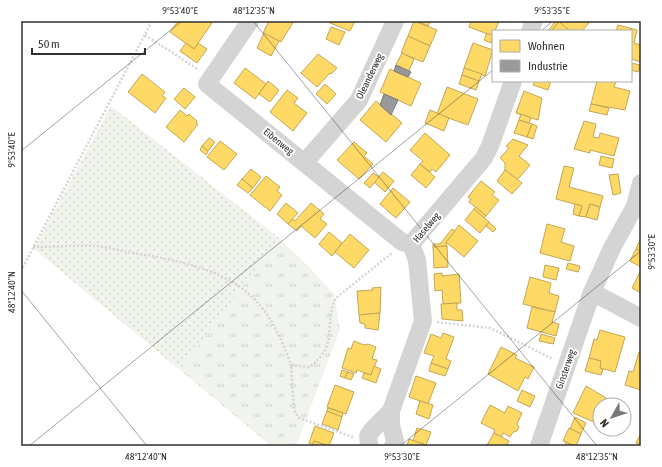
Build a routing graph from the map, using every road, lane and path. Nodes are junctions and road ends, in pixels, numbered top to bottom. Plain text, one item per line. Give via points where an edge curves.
1 (152, 21) edge
2 (250, 21) edge
3 (395, 21) edge
4 (145, 35) junction
5 (211, 78) junction
6 (513, 82) edge
7 (305, 162) junction
8 (641, 183) edge
9 (407, 243) junction
10 (33, 246) junction
11 (21, 271) edge
12 (592, 292) junction
13 (641, 318) edge
14 (423, 321) junction
15 (291, 365) junction
16 (566, 365) junction
17 (391, 411) junction
18 (369, 444) edge
19 (393, 446) edge
20 (539, 446) edge

1 - 4 path
2 - 5 street
3 - 7 street, Oleanderweg via 359,100
4 - 5 path
4 - 10 path
5 - 7 street, Eibenweg via 207,84
6 - 9 street, Haselweg via 484,158
7 - 9 street, Eibenweg
8 - 12 street, Ginsterweg via 635,206
9 - 14 street, Haselweg via 417,260
9 - 15 path via 336,298 331,306 328,342 318,361 309,367
10 - 11 path
10 - 15 path via 97,246 178,261 209,271 247,293 258,304 274,326
12 - 13 street
12 - 16 street, Ginsterweg
14 - 16 path via 490,328
14 - 17 street, Haselweg
15 - 18 path via 294,410 299,418
16 - 20 street, Ginsterweg
17 - 18 street, Haselweg via 372,430 368,436
17 - 19 street, Haselweg via 391,425 396,441

